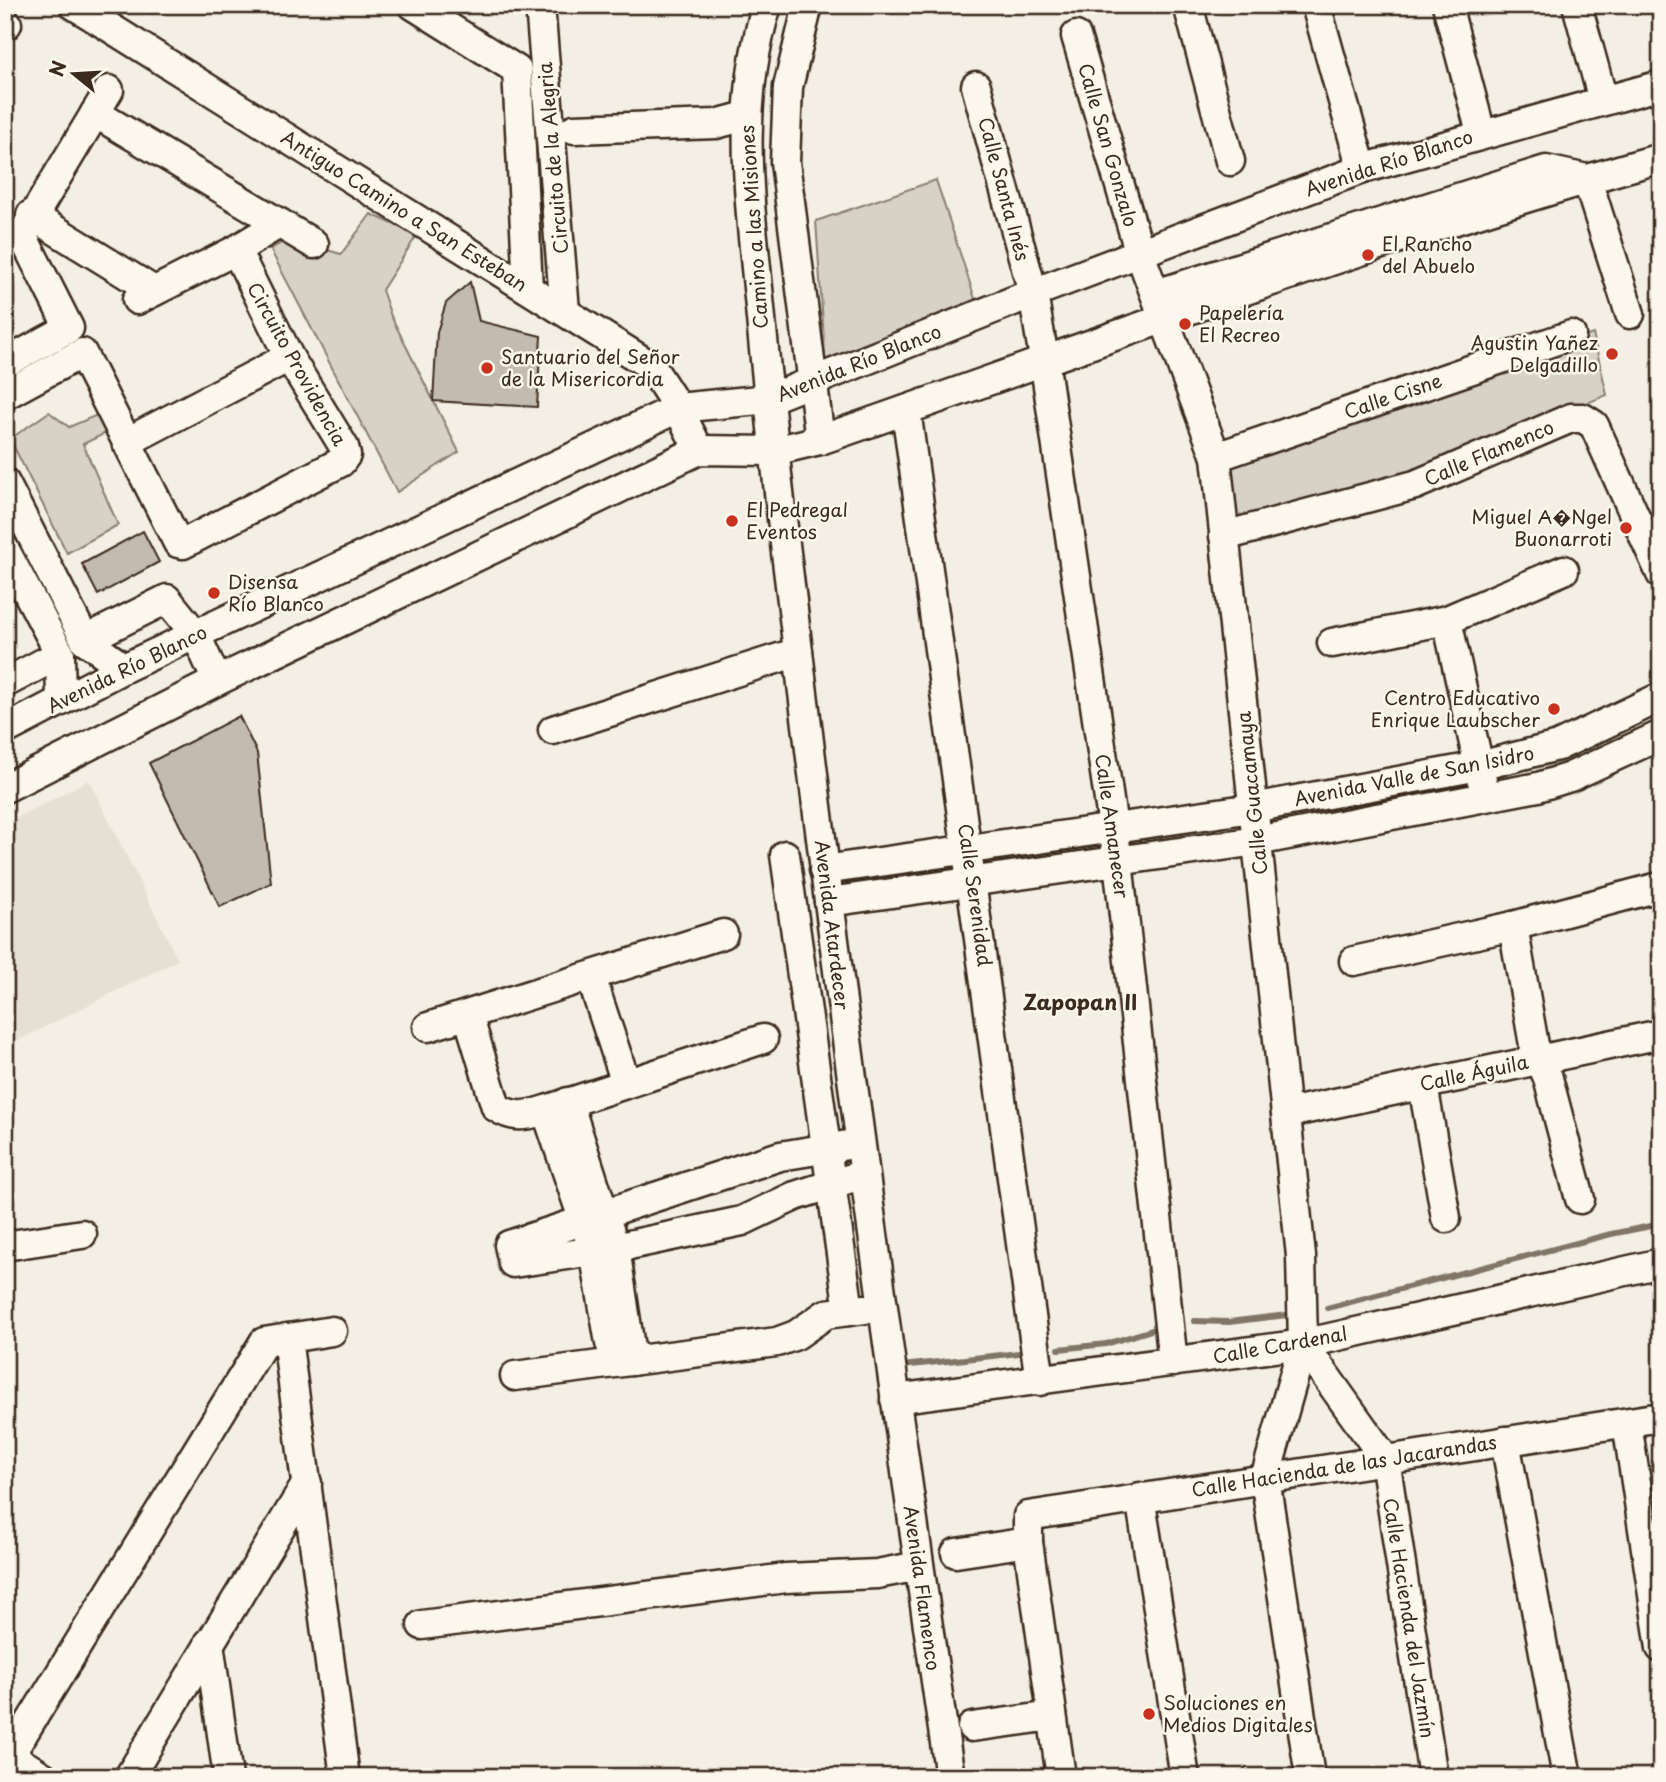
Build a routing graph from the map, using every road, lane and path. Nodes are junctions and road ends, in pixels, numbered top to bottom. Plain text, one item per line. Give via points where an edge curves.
1 (74, 5) edge
2 (413, 5) edge
3 (540, 5) edge
4 (767, 5) edge
5 (808, 5) edge
6 (1188, 5) edge
7 (1316, 5) edge
8 (1447, 5) edge
9 (1577, 5) edge
10 (1076, 36) dead end
11 (545, 68) junction
12 (517, 70) junction
13 (1661, 85) edge
14 (976, 86) dead end
15 (1603, 100) junction
16 (746, 116) junction
17 (574, 129) dead end
18 (1481, 133) junction
19 (1661, 158) edge
20 (1230, 161) dead end
21 (1362, 169) junction
22 (1587, 179) junction
23 (31, 215) junction
24 (279, 223) junction
25 (314, 244) dead end
26 (236, 250) junction
27 (1140, 254) junction
28 (528, 288) junction
29 (1033, 293) junction
30 (1161, 305) junction
31 (565, 311) junction
32 (1630, 314) dead end
33 (1571, 335) dead end
34 (289, 357) junction
35 (1044, 359) junction
36 (5, 363) edge
37 (813, 382) junction
38 (5, 395) edge
39 (769, 399) junction
40 (678, 408) junction
41 (906, 410) junction
42 (820, 440) junction
43 (127, 442) junction
44 (699, 450) junction
45 (774, 451) junction
46 (1216, 457) junction
47 (8, 497) edge
48 (1224, 536) junction
49 (5, 550) edge
50 (1564, 570) dead end
51 (1661, 574) edge
52 (1447, 620) junction
53 (196, 635) junction
54 (85, 640) junction
55 (1332, 643) dead end
56 (798, 652) junction
57 (60, 654) junction
58 (124, 668) junction
59 (217, 681) junction
60 (5, 683) edge
61 (1661, 697) edge
62 (61, 701) junction
63 (5, 730) edge
64 (553, 730) dead end
65 (1661, 735) edge
66 (1479, 766) junction
67 (7, 783) edge
68 (1485, 797) junction
69 (1254, 808) junction
70 (1114, 828) junction
71 (1257, 841) junction
72 (969, 848) junction
73 (785, 855) dead end
74 (1118, 861) junction
75 (824, 870) junction
76 (974, 881) junction
77 (1659, 887) edge
78 (829, 902) junction
79 (1513, 926) junction
80 (723, 934) dead end
81 (1354, 961) dead end
82 (590, 978) junction
83 (468, 1015) junction
84 (428, 1027) dead end
85 (1661, 1034) edge
86 (763, 1039) dead end
87 (1541, 1059) junction
88 (626, 1083) junction
89 (1423, 1085) junction
90 (557, 1106) junction
91 (1288, 1113) junction
92 (860, 1143) junction
93 (825, 1148) junction
94 (864, 1174) junction
95 (832, 1184) junction
96 (1580, 1199) dead end
97 (595, 1216) junction
98 (1446, 1218) dead end
99 (82, 1234) dead end
100 (5, 1246) edge
101 (605, 1249) junction
102 (1661, 1263) edge
103 (883, 1308) junction
104 (849, 1311) junction
105 (332, 1331) dead end
106 (287, 1338) junction
107 (1303, 1344) junction
108 (623, 1362) junction
109 (1173, 1362) junction
110 (515, 1376) dead end
111 (1040, 1381) junction
112 (895, 1399) junction
113 (1661, 1418) edge
114 (1627, 1423) junction
115 (1505, 1441) junction
116 (1385, 1459) junction
117 (1265, 1478) junction
118 (307, 1483) junction
119 (1140, 1497) junction
120 (1028, 1529) junction
121 (956, 1553) dead end
122 (919, 1566) junction
123 (422, 1625) dead end
124 (209, 1643) junction
125 (1661, 1648) edge
126 (1052, 1716) junction
127 (972, 1727) dead end
128 (8, 1759) edge
129 (44, 1777) edge
130 (130, 1777) edge
131 (228, 1777) edge
132 (345, 1777) edge
133 (950, 1777) edge
134 (1060, 1777) edge
135 (1185, 1777) edge
136 (1310, 1777) edge
137 (1433, 1777) edge
138 (1567, 1777) edge

1 - 28 street, Antiguo Camino a San Esteban
2 - 12 street, Circuito de la Alegria
3 - 11 street, Circuito de la Alegria
4 - 16 street, Camino a las Misiones via 754,51
5 - 37 street, Camino a las Misiones via 788,87 785,162
6 - 20 street
7 - 21 street
8 - 18 street
9 - 15 street
10 - 27 street, Calle San Gonzalo
11 - 12 street
11 - 31 street, Circuito de la Alegria
12 - 28 street, Circuito de la Alegria
13 - 15 street, Avenida Río Blanco
14 - 29 street, Calle Santa Inés
15 - 18 street, Avenida Río Blanco
16 - 17 street via 716,124
16 - 39 street, Camino a las Misiones via 748,187
18 - 21 street, Avenida Río Blanco
19 - 22 street
21 - 27 street, Avenida Río Blanco
22 - 30 street
22 - 32 street
23 - 24 street via 102,101
23 - 26 street via 145,296
23 - 36 street via 22,235 25,244 69,328
24 - 25 street
24 - 26 street
26 - 34 street, Circuito Providencia
27 - 29 street, Avenida Río Blanco
27 - 30 street, Calle Guacamaya
28 - 31 street, Antiguo Camino a San Esteban
29 - 35 street, Calle Amanecer
29 - 37 street, Avenida Río Blanco
30 - 35 street
30 - 46 street, Calle Guacamaya
31 - 40 street, Antiguo Camino a San Esteban via 651,366
33 - 46 street, Calle Cisne
34 - 43 street
34 - 43 street, Circuito Providencia via 344,447 345,455 328,468 183,544 177,543
35 - 41 street
35 - 70 street, Calle Amanecer
37 - 39 street, Avenida Río Blanco
37 - 42 street, Camino a las Misiones
38 - 43 street, Circuito Providencia via 82,353
39 - 40 street, Avenida Río Blanco
39 - 45 street, Camino a las Misiones
40 - 44 street, Antiguo Camino a San Esteban
40 - 53 street, Avenida Río Blanco
41 - 42 street
41 - 72 street, Calle Serenidad
42 - 45 street
44 - 45 street
44 - 59 street
45 - 56 street, Avenida Atardecer
46 - 48 street, Calle Guacamaya
47 - 54 street
48 - 51 street, Calle Flamenco via 1415,485 1571,418 1583,418 1594,425
48 - 69 street, Calle Guacamaya
49 - 57 street
50 - 52 street
52 - 55 street
52 - 66 street
53 - 54 street via 167,599
53 - 58 street, Avenida Río Blanco
53 - 59 street
54 - 58 street
56 - 64 street
56 - 75 street, Avenida Atardecer
57 - 60 street
57 - 62 street
58 - 62 street, Avenida Río Blanco
59 - 67 street
61 - 66 street, Avenida Valle de San Isidro via 1558,746
62 - 63 street, Avenida Río Blanco
65 - 68 street, Avenida Valle de San Isidro via 1570,777
66 - 68 street
66 - 69 street, Avenida Valle de San Isidro
68 - 71 street, Avenida Valle de San Isidro
69 - 70 street, Avenida Valle de San Isidro
69 - 71 street, Calle Guacamaya
70 - 72 street, Avenida Valle de San Isidro
70 - 74 street, Calle Amanecer
71 - 74 street, Avenida Valle de San Isidro
71 - 91 street, Calle Guacamaya
72 - 75 street, Avenida Valle de San Isidro
72 - 76 street, Calle Serenidad
73 - 93 street
74 - 76 street, Avenida Valle de San Isidro
74 - 109 street, Calle Amanecer
75 - 78 street, Avenida Atardecer
76 - 78 street, Avenida Valle de San Isidro
76 - 111 street, Calle Serenidad
77 - 79 street
78 - 92 street, Avenida Atardecer
79 - 81 street
79 - 87 street via 1534,1045
80 - 82 street
82 - 83 street
82 - 88 street
83 - 84 street
83 - 90 street via 496,1107 509,1116 524,1117
85 - 87 street, Calle Águila
86 - 88 street
87 - 89 street, Calle Águila
87 - 96 street
88 - 90 street
89 - 91 street, Calle Águila
89 - 98 street
90 - 97 street
91 - 107 street, Calle Guacamaya via 1301,1256
92 - 93 street
92 - 94 street, Avenida Atardecer
93 - 95 street
93 - 97 street via 780,1156
94 - 95 street
94 - 103 street, Avenida Atardecer
95 - 101 street via 742,1221
95 - 104 street
97 - 101 street
97 - 101 street via 509,1245 513,1263
99 - 100 street
101 - 108 street
102 - 107 street, Calle Cardenal
103 - 104 street
103 - 112 street, Avenida Atardecer
104 - 108 street via 825,1314 796,1335 777,1342
105 - 106 street
106 - 118 street
106 - 128 street via 264,1342
107 - 109 street, Calle Cardenal
107 - 116 street
107 - 117 street, Calle Guacamaya
108 - 110 street
109 - 111 street, Calle Cardenal
111 - 112 street, Calle Cardenal
112 - 122 street, Avenida Flamenco
113 - 114 street, Calle Hacienda de las Jacarandas
114 - 115 street, Calle Hacienda de las Jacarandas
114 - 125 street
115 - 116 street, Calle Hacienda de las Jacarandas
115 - 138 street
116 - 117 street, Calle Hacienda de las Jacarandas
116 - 137 street, Calle Hacienda del Jazmín
117 - 119 street, Calle Hacienda de las Jacarandas
117 - 136 street
118 - 124 street
118 - 132 street
119 - 120 street, Calle Hacienda de las Jacarandas
119 - 135 street
120 - 121 street, Calle Hacienda de las Jacarandas
120 - 126 street
122 - 123 street via 786,1578
122 - 133 street, Avenida Flamenco
124 - 130 street
124 - 131 street
126 - 127 street
126 - 134 street
128 - 129 street

